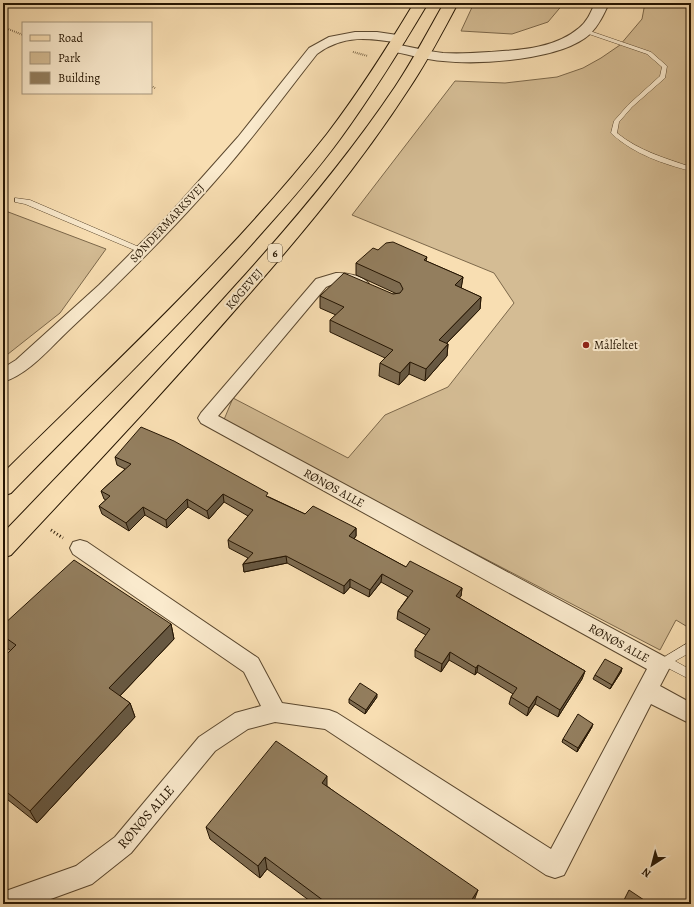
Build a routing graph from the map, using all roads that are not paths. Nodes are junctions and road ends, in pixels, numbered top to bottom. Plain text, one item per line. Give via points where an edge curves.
1 (421, 3) edge
2 (451, 3) edge
3 (602, 3) edge
4 (585, 31) junction
5 (398, 44) junction
6 (425, 49) junction
7 (691, 169) edge
8 (18, 200) dead end
9 (142, 250) junction
10 (374, 291) edge
11 (3, 376) edge
12 (3, 487) edge
13 (3, 548) edge
14 (80, 548) road end
15 (691, 646) edge
16 (663, 664) junction
17 (691, 675) edge
18 (648, 691) junction
19 (275, 712) junction
20 (691, 714) edge
21 (3, 904) edge

1 - 5 main road
2 - 6 main road, KØGEVEJ / 6
3 - 4 street via 599,14
4 - 6 street via 574,39 546,50 510,55 462,57
4 - 7 lane via 649,53 665,67 663,77 616,122 614,133 624,142 649,154
5 - 6 street
5 - 9 street, SØNDERMARKSVEJ via 353,42 325,45 313,51 243,140
5 - 12 main road via 318,155 254,230 185,305
6 - 13 main road, KØGEVEJ / 6 via 394,100 347,165 284,242 178,362
8 - 9 lane
9 - 11 street, SØNDERMARKSVEJ via 28,358
10 - 16 street, RØNØS ALLE via 338,277 328,278 321,283 207,418
14 - 19 street via 251,665
15 - 16 lane
16 - 17 lane
16 - 18 street, RØNØS ALLE
18 - 19 street, RØNØS ALLE via 556,866 330,720
18 - 20 street
19 - 21 street, RØNØS ALLE via 243,720 207,744 123,845 83,875

